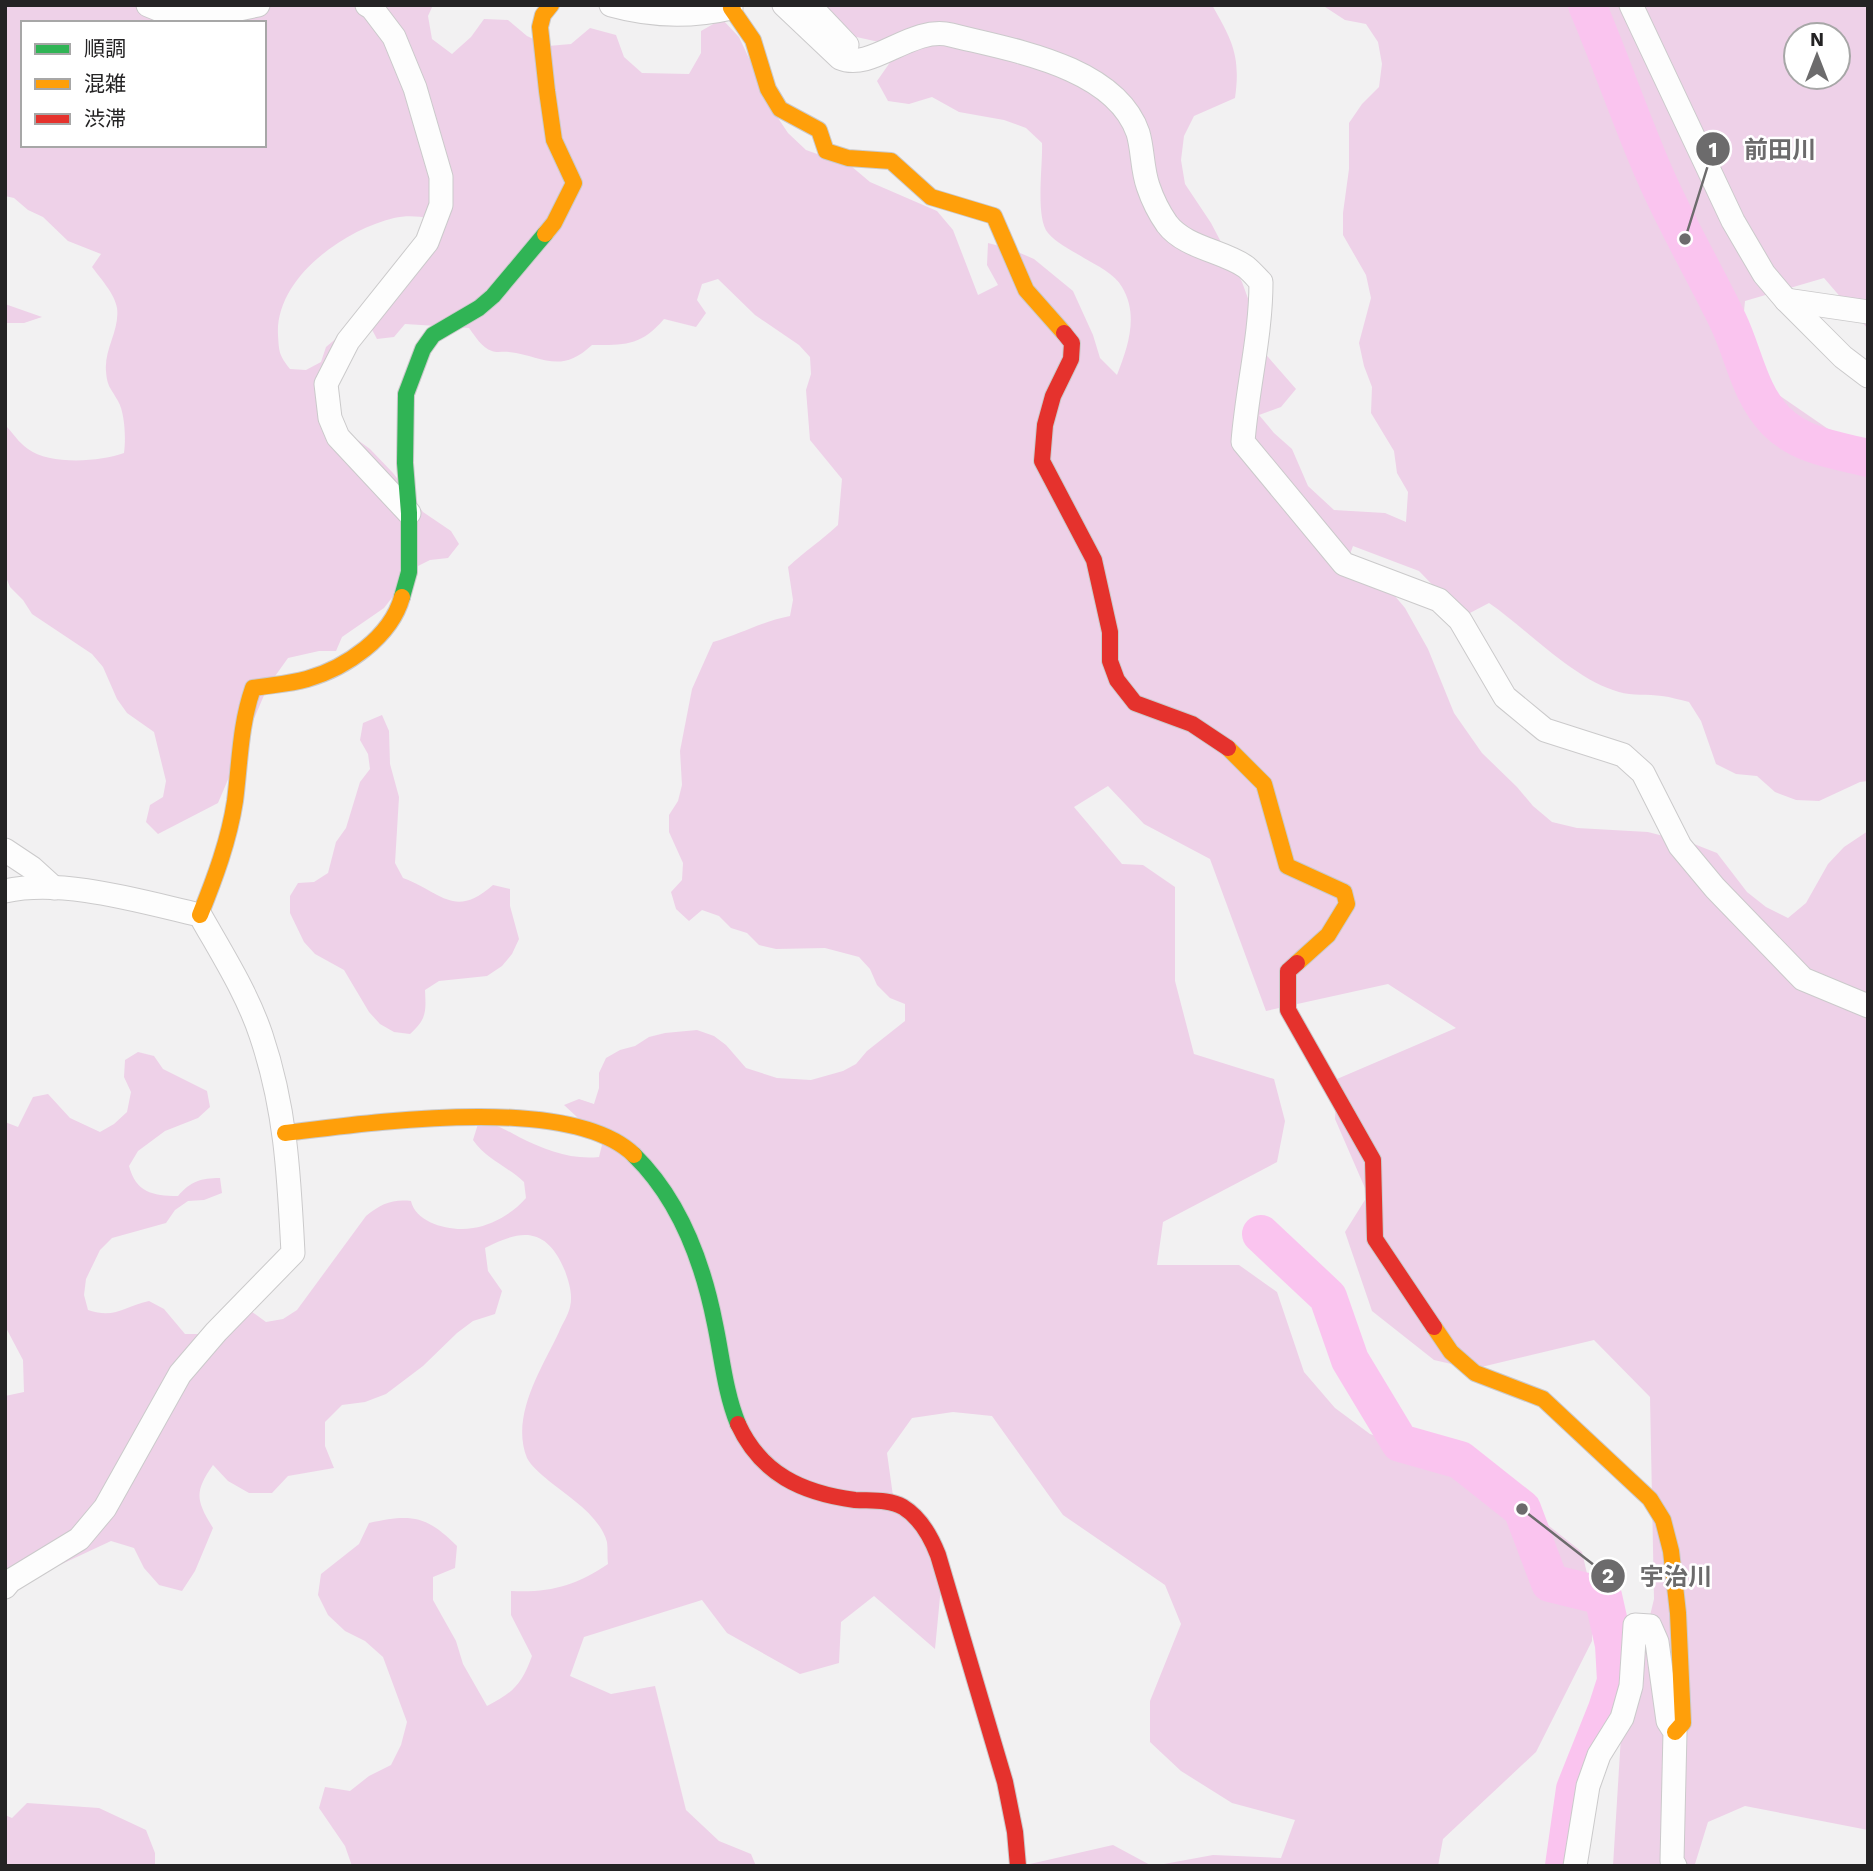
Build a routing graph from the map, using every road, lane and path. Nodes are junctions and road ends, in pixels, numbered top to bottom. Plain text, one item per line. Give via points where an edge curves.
1 (148, 5) edge
2 (258, 5) edge
3 (366, 5) edge
4 (551, 5) edge
5 (611, 5) edge
6 (783, 5) edge
7 (809, 5) edge
8 (1631, 5) edge
9 (732, 6) edge
10 (862, 60) junction
11 (1786, 300) junction
12 (1868, 312) edge
13 (1868, 376) edge
14 (408, 513) junction
15 (5, 850) edge
16 (54, 888) junction
17 (5, 891) edge
18 (200, 915) junction
19 (1868, 1006) edge
20 (285, 1133) junction
21 (5, 1587) edge
22 (1675, 1732) junction
23 (1018, 1866) edge
24 (1575, 1866) edge
25 (1675, 1866) edge

1 - 2 street via 170,14 220,13
3 - 14 street via 394,37 415,88 441,177 441,205 427,242 348,341 326,384 330,418 338,437
4 - 14 street via 540,27 549,103 554,140 574,183 554,223 494,296 433,335 423,349 406,394
5 - 9 street via 666,14
6 - 10 street via 840,58
7 - 10 street
8 - 11 street via 1733,221 1764,274
9 - 22 street via 753,40 768,89 780,109 819,130 825,151 891,161 931,197 994,216 1026,290 1072,343 1071,359 1045,425 1042,461 1094,560 1117,680 1135,703 1192,724 1231,750 1264,785 1287,866 1344,892 1347,904 1328,935 1288,971 1288,1010 1373,1160 1375,1239 1451,1352 1475,1373 1543,1399 1650,1499 1663,1520 1678,1613 1683,1723
10 - 19 street via 925,33 947,33 1045,59 1079,74 1117,100 1138,132 1148,187 1168,226 1194,244 1245,266 1262,282 1243,442 1251,453 1344,564 1439,600 1460,620 1505,697 1515,706 1545,730 1623,755 1643,773 1680,846 1803,979
11 - 12 street
11 - 13 street
14 - 18 street via 408,572 399,609 380,635 348,662 307,680 253,688 244,708 232,815
15 - 16 street
16 - 17 street via 28,886
16 - 18 street
18 - 20 street via 261,1034
20 - 21 street via 293,1253 180,1374 105,1508 79,1539
20 - 23 street via 388,1120 504,1118 558,1124 623,1146 660,1184 688,1233 745,1441 767,1468 795,1486 842,1498 897,1504 929,1535 1006,1788
22 - 24 street via 1668,1721 1657,1642 1650,1626 1634,1625 1631,1686 1622,1718 1599,1755 1588,1786
22 - 25 street

